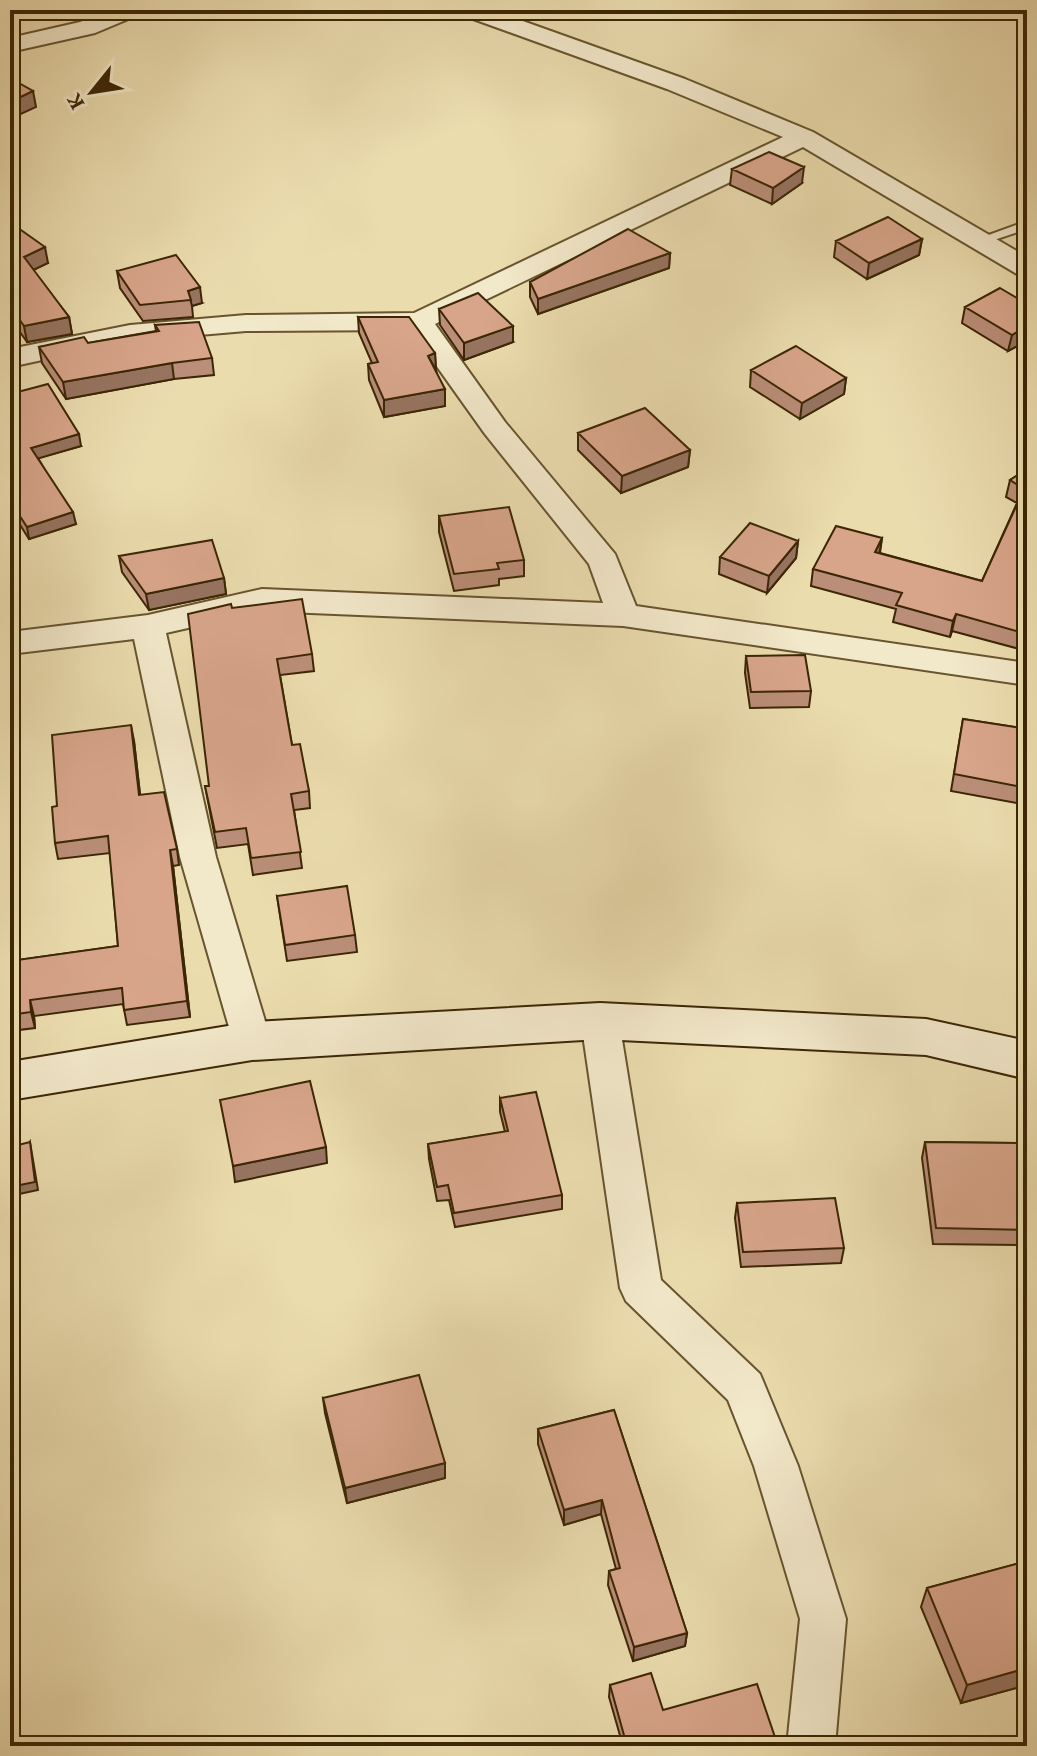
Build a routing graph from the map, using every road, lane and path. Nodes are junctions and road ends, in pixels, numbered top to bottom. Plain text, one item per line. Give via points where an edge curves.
1 (130, 10) edge
2 (470, 10) edge
3 (10, 45) edge
4 (804, 137) junction
5 (1027, 225) edge
6 (982, 240) junction
7 (1027, 268) edge
8 (419, 321) junction
9 (12, 355) edge
10 (623, 615) junction
11 (148, 626) junction
12 (10, 643) edge
13 (1027, 674) edge
14 (600, 1021) junction
15 (252, 1041) junction
16 (1027, 1060) edge
17 (10, 1081) edge
18 (811, 1746) edge

1 - 3 street via 87,28
2 - 4 street via 676,84
4 - 6 street
4 - 8 street
5 - 6 lane
6 - 7 street
8 - 9 street via 246,323 144,332
8 - 10 street via 495,428 604,561
10 - 11 street via 262,600
10 - 13 street
11 - 12 street
11 - 15 street via 198,857
14 - 15 street
14 - 16 street via 926,1037
14 - 18 street via 641,1288 745,1388 776,1466 823,1619
15 - 17 street

